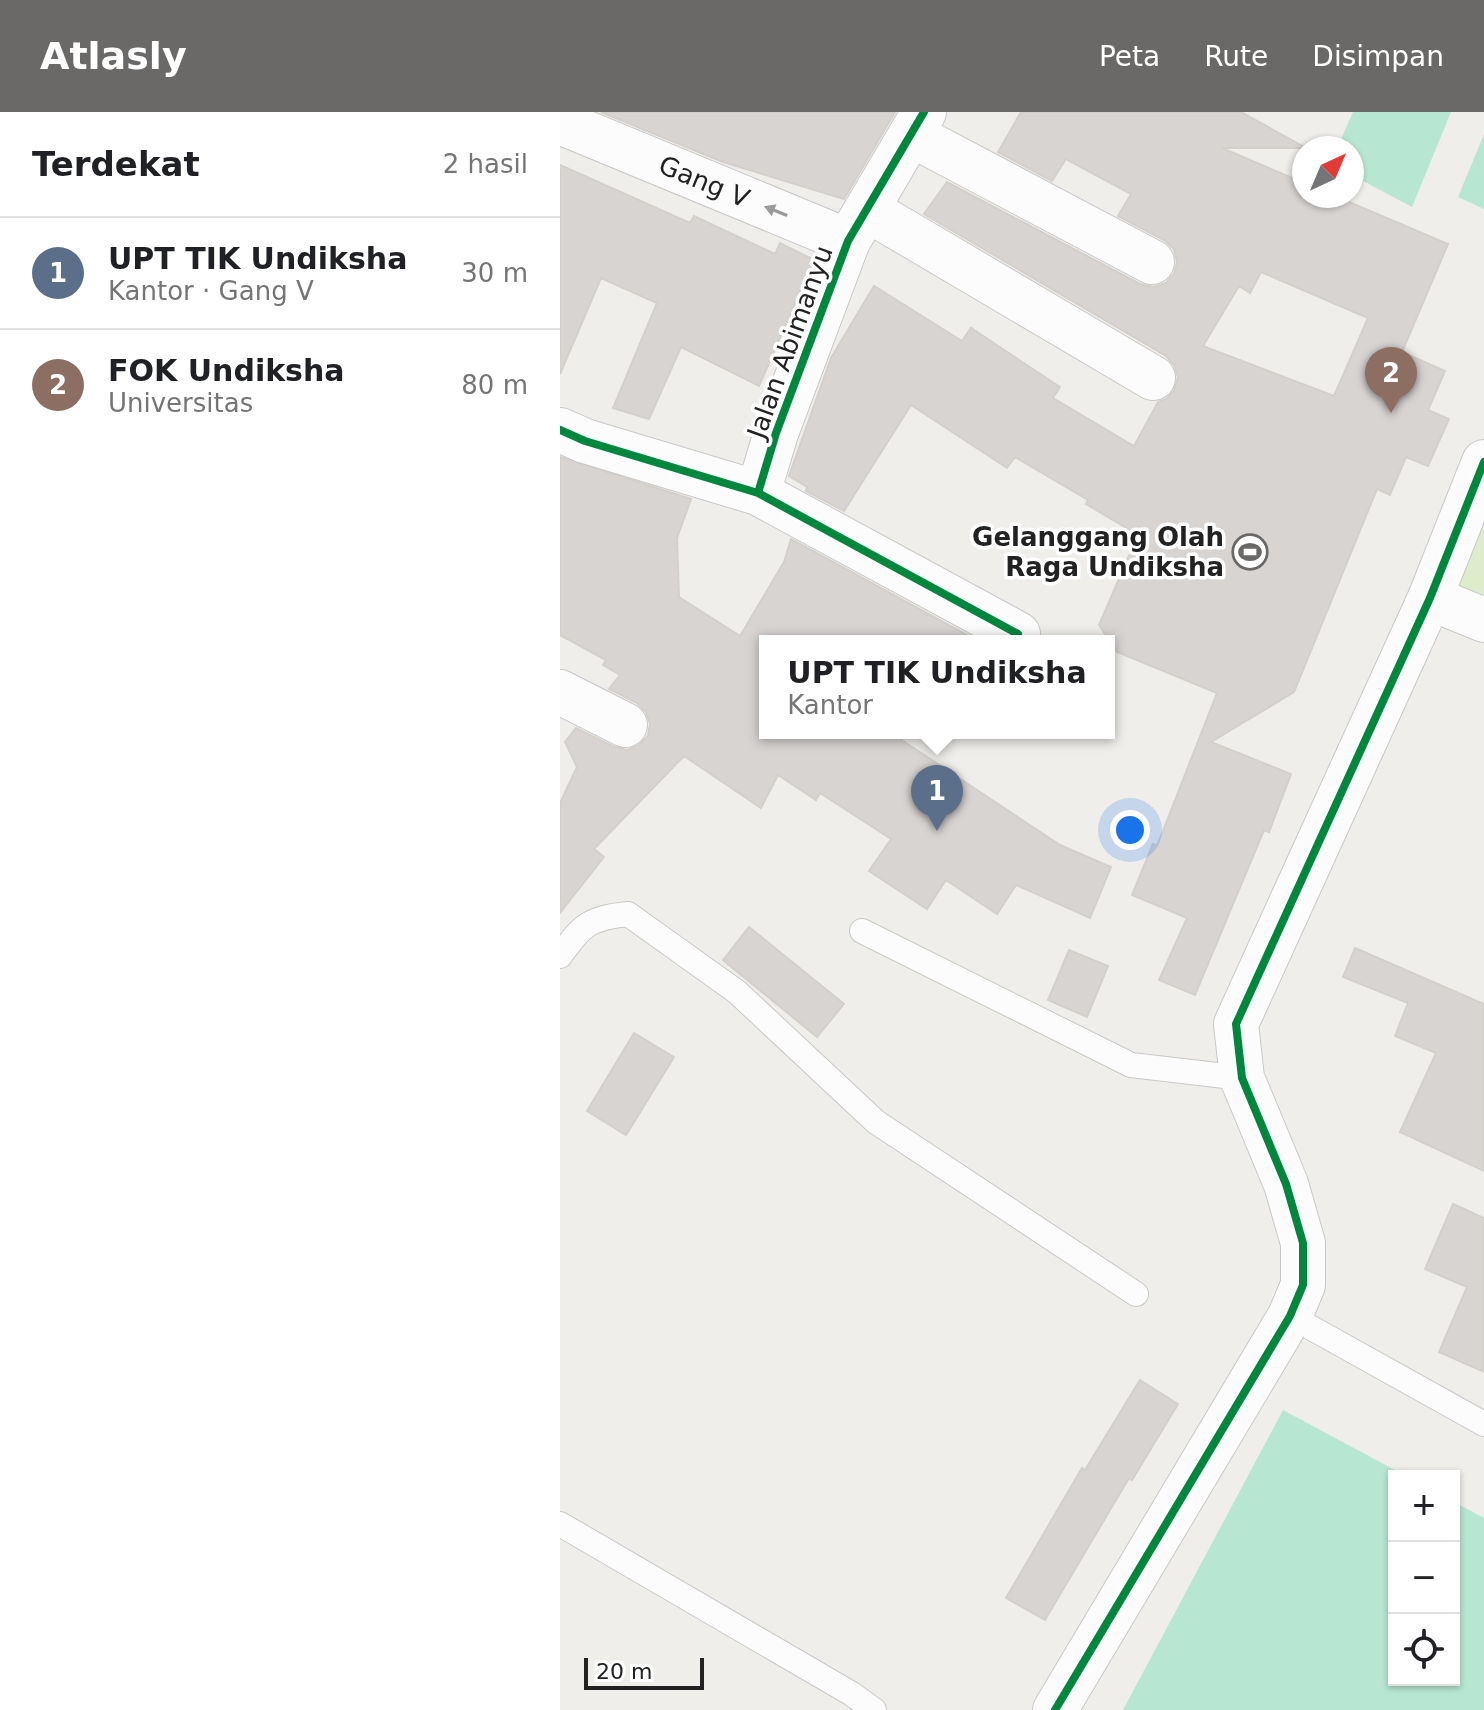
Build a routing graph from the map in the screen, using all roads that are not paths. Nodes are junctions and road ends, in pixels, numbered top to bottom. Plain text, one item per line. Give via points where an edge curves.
1 (560, 122) edge
2 (918, 124) edge
3 (858, 226) junction
4 (1152, 262) dead end
5 (1153, 378) dead end
6 (560, 430) edge
7 (1484, 462) edge
8 (758, 493) junction
9 (1430, 598) junction
10 (1484, 620) edge
11 (1018, 634) dead end
12 (563, 698) edge
13 (625, 725) dead end
14 (862, 931) dead end
15 (560, 956) edge
16 (1242, 1078) junction
17 (1136, 1294) dead end
18 (1290, 1316) junction
19 (1484, 1424) edge
20 (560, 1524) edge
21 (874, 1710) edge
22 (1055, 1710) edge

3 -> 1 street, Gang V
2 - 3 street, Jalan Abimanyu
2 - 4 street
3 - 5 street, Gang V
3 - 8 street, Jalan Abimanyu via 776,433
6 - 8 street
7 - 9 street
8 - 11 street
9 - 10 street
9 - 16 street via 1236,1024
12 - 13 street
14 - 16 lane via 1131,1065
15 - 17 lane via 578,931 601,917 628,914 737,992 876,1122
16 - 18 street via 1286,1184 1303,1243 1303,1285
18 - 19 lane
18 - 22 street
20 - 21 lane

